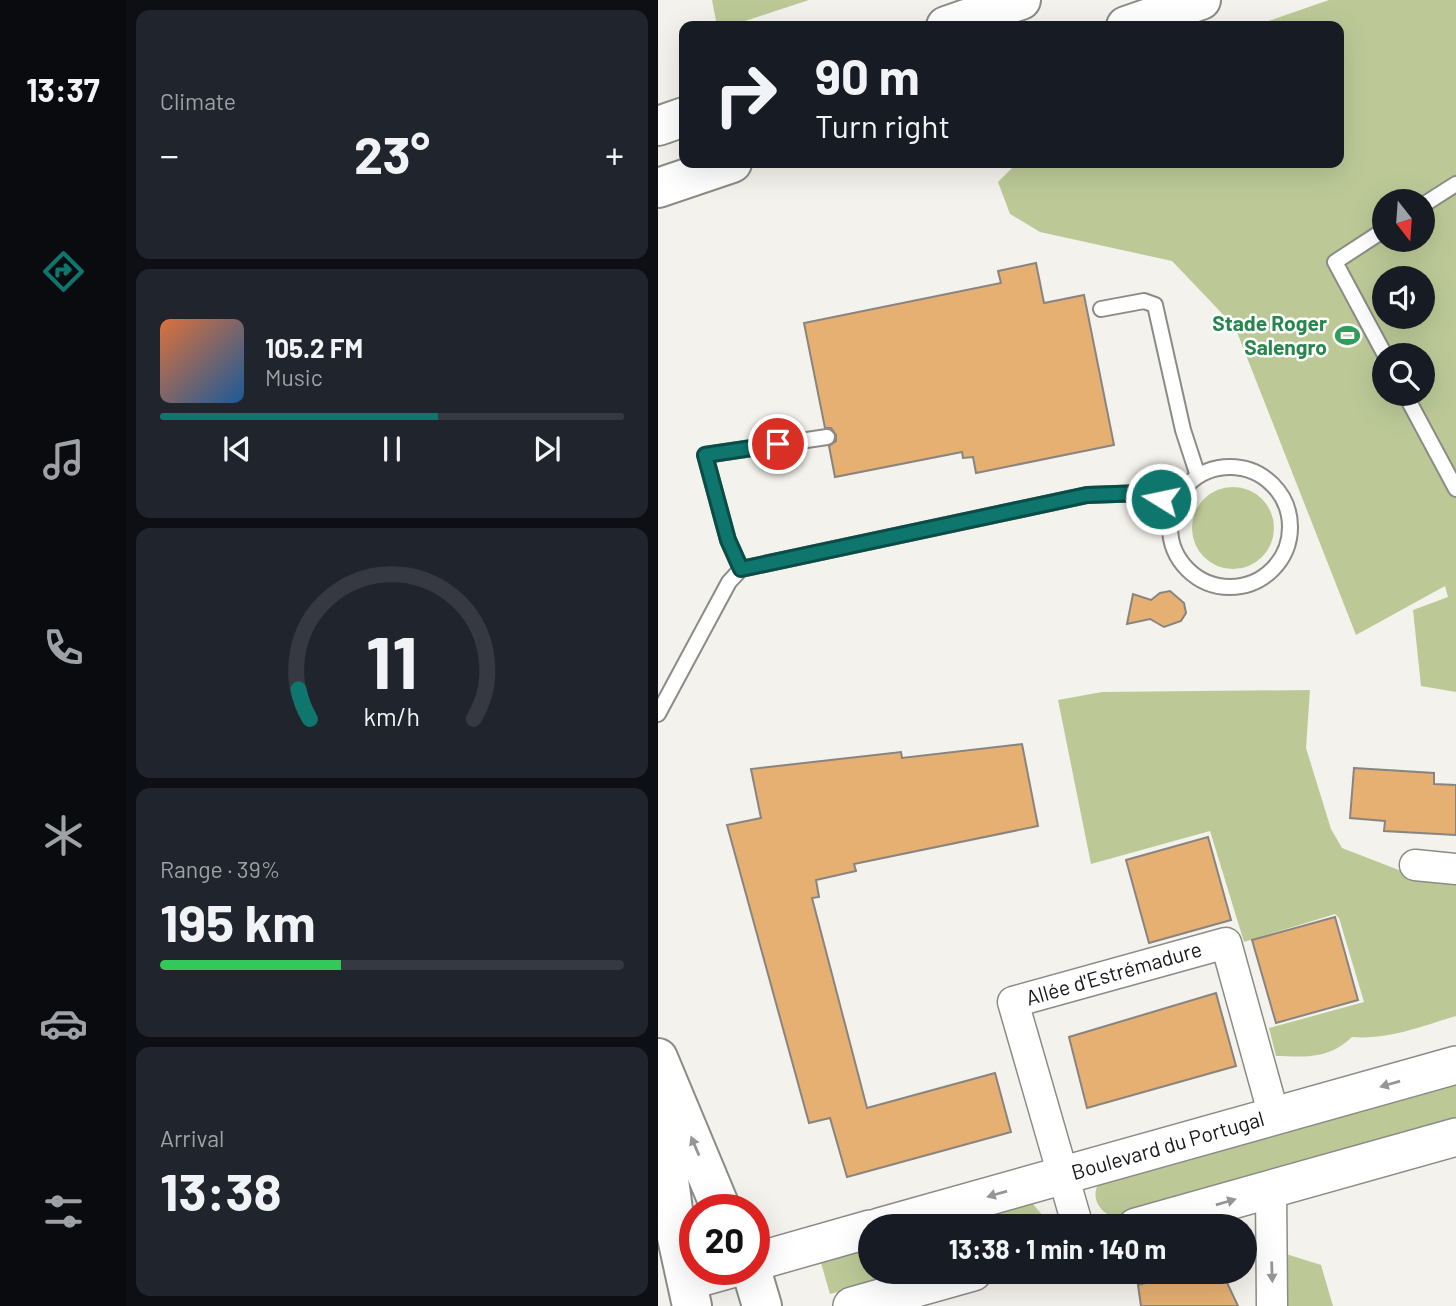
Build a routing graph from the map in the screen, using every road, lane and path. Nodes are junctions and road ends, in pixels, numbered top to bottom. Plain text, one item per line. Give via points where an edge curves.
1 (1021, 0) edge
2 (1201, 0) edge
3 (960, 21) edge
4 (1140, 21) edge
5 (679, 119) edge
6 (658, 126) edge
7 (717, 168) edge
8 (1456, 184) edge
9 (658, 188) edge
10 (1435, 197) edge
11 (1372, 238) edge
12 (1101, 309) dead end
13 (1379, 343) edge
14 (1411, 406) edge
15 (827, 437) dead end
16 (1198, 476) junction
17 (1456, 489) edge
18 (1174, 506) junction
19 (741, 569) junction
20 (658, 714) edge
21 (1415, 865) dead end
22 (1456, 869) edge
23 (658, 1058) edge
24 (1456, 1065) edge
25 (658, 1095) edge
26 (1274, 1116) junction
27 (1456, 1137) edge
28 (1062, 1176) junction
29 (1270, 1189) junction
30 (715, 1194) edge
31 (926, 1214) edge
32 (1074, 1214) edge
33 (1182, 1214) edge
34 (858, 1232) edge
35 (770, 1257) edge
36 (930, 1284) edge
37 (756, 1285) edge
38 (690, 1294) edge
39 (762, 1306) edge
40 (852, 1306) edge
41 (1272, 1306) edge

1 - 3 main road
2 - 4 main road
5 - 6 main road
7 - 9 main road
8 - 10 lane
11 - 13 lane via 1335,262
12 - 16 lane via 1144,301 1154,305
14 - 17 lane
15 - 19 lane via 705,455 728,540
16 - 18 lane
16 - 18 lane via 1236,467 1255,472 1272,484 1284,499 1290,518 1284,556 1254,583 1235,588 1215,586 1182,564 1170,526
18 - 19 lane via 1143,493 1087,495
19 - 20 lane via 729,582
21 - 22 street
30 -> 23 main road
24 -> 26 street, Boulevard du Portugal
25 - 38 main road via 675,1225
26 - 28 street, Boulevard du Portugal
26 - 28 street, Allée d'Estrémadure via 1226,943 1013,1002
27 - 29 street
28 -> 31 street, Boulevard du Portugal
28 - 32 street, Allée d'Estrémadure
33 -> 29 street
29 -> 41 street
34 - 35 street
36 - 40 street
37 - 39 main road

